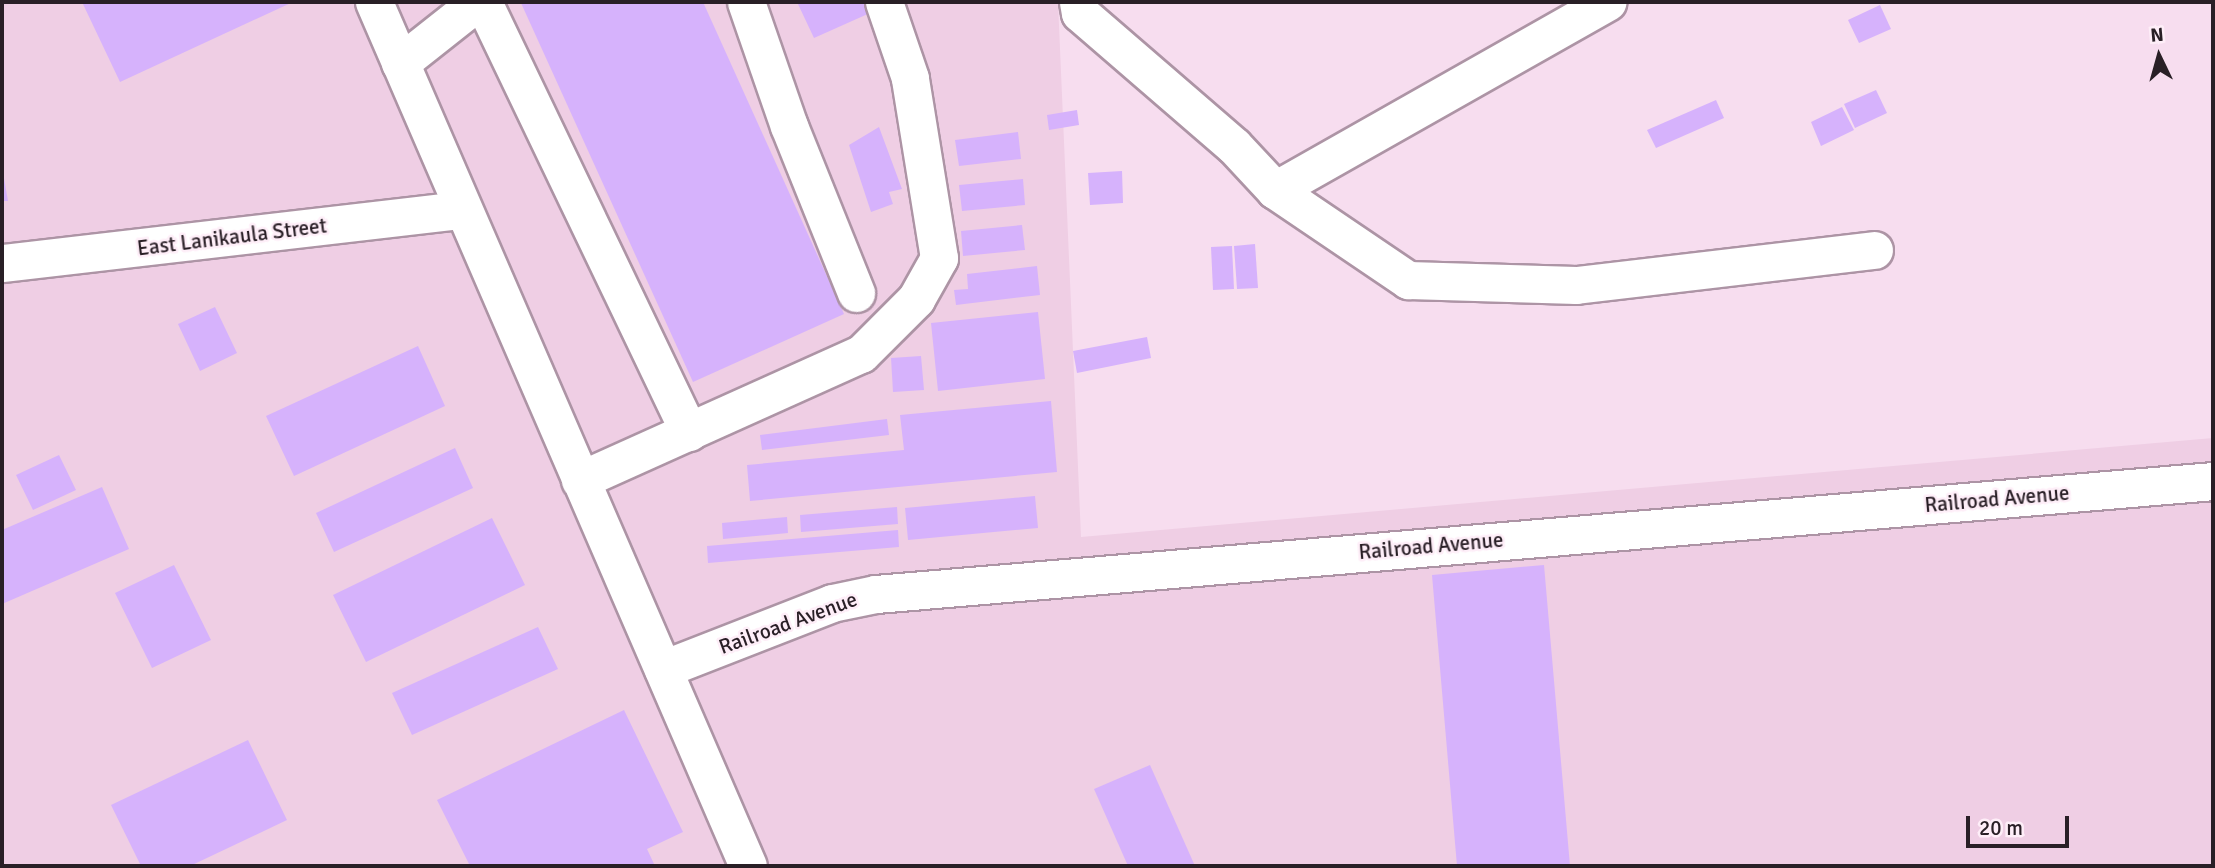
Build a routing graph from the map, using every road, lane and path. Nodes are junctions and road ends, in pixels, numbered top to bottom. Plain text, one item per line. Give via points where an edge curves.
1 (374, 2) edge
2 (477, 2) edge
3 (483, 2) edge
4 (746, 2) edge
5 (884, 2) edge
6 (1078, 2) edge
7 (1606, 2) edge
8 (400, 63) junction
9 (1275, 190) junction
10 (462, 210) junction
11 (1874, 250) dead end
12 (2, 263) edge
13 (856, 293) dead end
14 (689, 432) junction
15 (580, 480) junction
16 (2213, 481) edge
17 (663, 669) junction
18 (748, 866) edge

1 - 8 street
2 - 8 street
3 - 14 street
4 - 13 street via 789,126
5 - 14 street via 910,78 940,258 916,299 861,354
6 - 9 street via 1080,13 1234,146
7 - 9 street
8 - 10 street
9 - 11 street via 1408,280 1576,285
10 - 12 street, East Lanikaula Street
10 - 15 street
14 - 15 street
15 - 17 street
16 - 17 street, Railroad Avenue via 876,594 832,603
17 - 18 street

